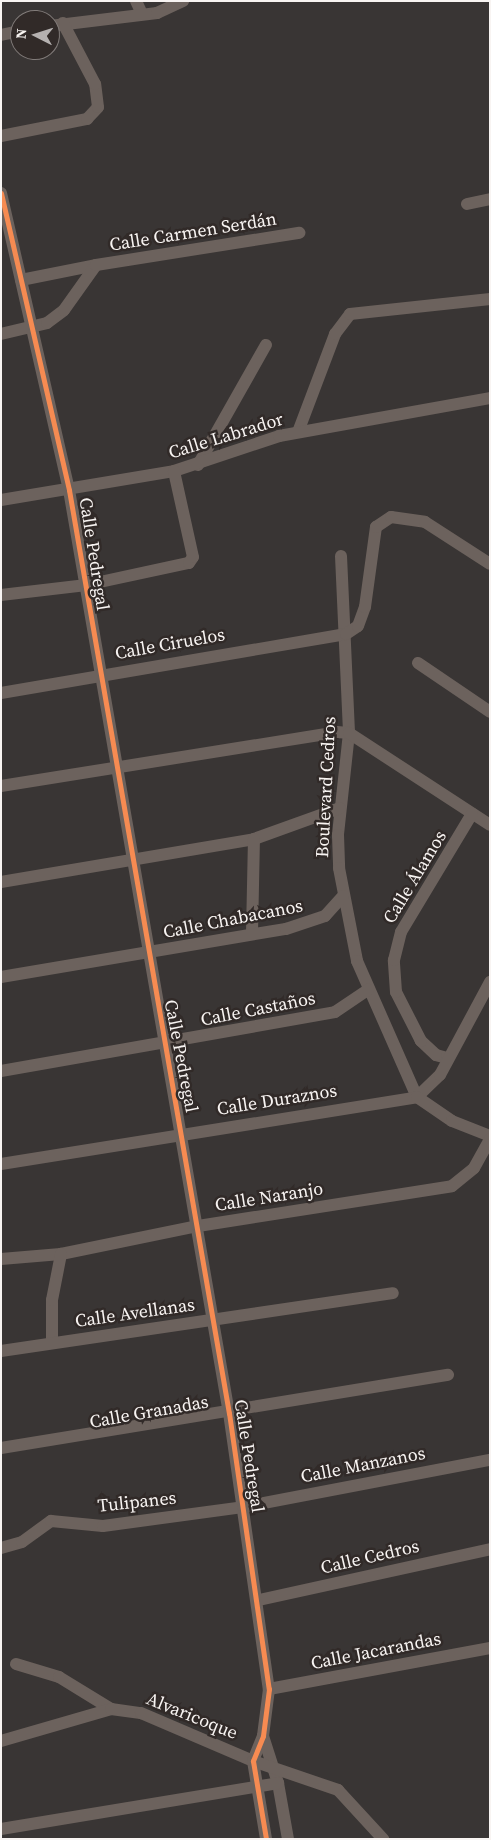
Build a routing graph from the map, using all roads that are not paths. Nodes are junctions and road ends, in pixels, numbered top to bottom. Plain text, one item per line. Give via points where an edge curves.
1 (136, 1) edge
2 (183, 1) edge
3 (142, 14) junction
4 (64, 23) junction
5 (60, 24) edge
6 (1, 136) edge
7 (1, 193) edge
8 (490, 199) edge
9 (467, 204) dead end
10 (299, 232) dead end
11 (6, 235) edge
12 (96, 265) junction
13 (21, 280) junction
14 (490, 299) edge
15 (31, 328) junction
16 (1, 334) edge
17 (266, 345) dead end
18 (490, 398) edge
19 (298, 432) junction
20 (198, 465) junction
21 (174, 471) junction
22 (69, 490) junction
23 (1, 500) edge
24 (341, 556) dead end
25 (490, 564) edge
26 (86, 585) junction
27 (1, 595) edge
28 (346, 634) junction
29 (418, 663) dead end
30 (98, 674) junction
31 (1, 694) edge
32 (490, 712) edge
33 (349, 733) junction
34 (114, 766) junction
35 (1, 786) edge
36 (340, 808) junction
37 (472, 814) junction
38 (490, 825) edge
39 (254, 839) junction
40 (130, 862) junction
41 (1, 882) edge
42 (343, 896) junction
43 (252, 934) junction
44 (148, 954) junction
45 (1, 977) edge
46 (490, 982) edge
47 (368, 990) junction
48 (165, 1045) junction
49 (447, 1058) junction
50 (1, 1071) edge
51 (417, 1097) junction
52 (182, 1133) junction
53 (490, 1137) edge
54 (1, 1164) edge
55 (198, 1226) junction
56 (61, 1254) junction
57 (1, 1259) edge
58 (393, 1293) dead end
59 (213, 1320) junction
60 (52, 1343) junction
61 (1, 1351) edge
62 (448, 1375) dead end
63 (229, 1413) junction
64 (1, 1448) edge
65 (490, 1460) edge
66 (243, 1507) junction
67 (7, 1548) edge
68 (490, 1549) edge
69 (259, 1600) junction
70 (490, 1648) edge
71 (16, 1664) dead end
72 (269, 1689) junction
73 (111, 1709) junction
74 (262, 1736) junction
75 (1, 1741) edge
76 (253, 1760) junction
77 (274, 1767) junction
78 (278, 1783) junction
79 (256, 1788) junction
80 (1, 1829) edge
81 (266, 1839) edge
82 (288, 1839) edge
83 (383, 1839) edge

1 - 3 street
2 - 3 street
3 - 4 street
4 - 5 street
4 - 6 street via 95,84 98,107 87,119
7 - 11 street, Calle Pedregal
8 - 9 street
10 - 12 street, Calle Carmen Serdán
11 - 13 street, Calle Pedregal
12 - 13 street
12 - 15 street, Calle Carmen Serdán via 64,310
13 - 15 street, Calle Pedregal
14 - 19 street via 350,314 335,334
15 - 16 street, Calle Carmen Serdán
15 - 22 street, Calle Pedregal
17 - 20 street
18 - 19 street, Calle Labrador
19 - 20 street, Calle Labrador
20 - 21 street, Calle Labrador
21 - 22 street, Calle Labrador
21 - 26 street via 193,557 189,563
22 - 23 street, Calle Labrador
22 - 26 street, Calle Pedregal
24 - 28 street, Boulevard Cedros
25 - 28 street via 425,522 400,516 380,522 373,533 362,617
26 - 27 street
26 - 30 street, Calle Pedregal
28 - 30 street, Calle Ciruelos
28 - 33 street, Boulevard Cedros
29 - 32 street
30 - 31 street, Calle Ciruelos
30 - 34 street, Calle Pedregal
33 - 34 street
33 - 36 street, Boulevard Cedros
33 - 37 street
34 - 35 street
34 - 40 street, Calle Pedregal
36 - 39 street
36 - 42 street, Boulevard Cedros
37 - 38 street
37 - 49 street, Calle Álamos via 401,932 394,960 396,992 421,1041 430,1052
39 - 40 street
39 - 43 street
40 - 41 street
40 - 44 street, Calle Pedregal
42 - 43 street, Calle Chabacanos via 318,919
42 - 47 street, Boulevard Cedros
43 - 44 street, Calle Chabacanos
44 - 45 street, Calle Chabacanos
44 - 48 street, Calle Pedregal
46 - 49 street
47 - 48 street, Calle Castaños via 334,1012
47 - 51 street, Boulevard Cedros
48 - 50 street, Calle Castaños
48 - 52 street, Calle Pedregal
49 - 51 street via 440,1074
51 - 52 street, Calle Duraznos
51 - 53 street via 452,1121
52 - 54 street, Calle Duraznos
52 - 55 street, Calle Pedregal
53 - 55 street, Calle Naranjo via 474,1168 452,1186
55 - 56 street, Calle Naranjo
55 - 59 street, Calle Pedregal
56 - 57 street, Calle Naranjo
56 - 60 street via 52,1300
58 - 59 street, Calle Avellanas
59 - 60 street, Calle Avellanas
59 - 63 street, Calle Pedregal
60 - 61 street, Calle Avellanas
62 - 63 street, Calle Granadas
63 - 64 street, Calle Granadas
63 - 66 street, Calle Pedregal
65 - 66 street, Calle Manzanos
66 - 67 street, Tulipanes via 103,1526 51,1521
66 - 69 street, Calle Pedregal
68 - 69 street, Calle Cedros
69 - 72 street, Calle Pedregal
70 - 72 street, Calle Jacarandas
71 - 73 street via 59,1677
72 - 74 street, Calle Pedregal
73 - 75 street, Alvaricoque
73 - 76 street, Alvaricoque via 141,1712
74 - 76 street, Calle Pedregal
74 - 77 street, Calle Pedregal
76 - 77 street, Alvaricoque
76 - 79 street, Calle Pedregal
77 - 78 street, Calle Pedregal
77 - 83 street, Alvaricoque via 338,1790
78 - 79 street
78 - 82 street, Calle Pedregal
79 - 80 street
79 - 81 street, Calle Pedregal

